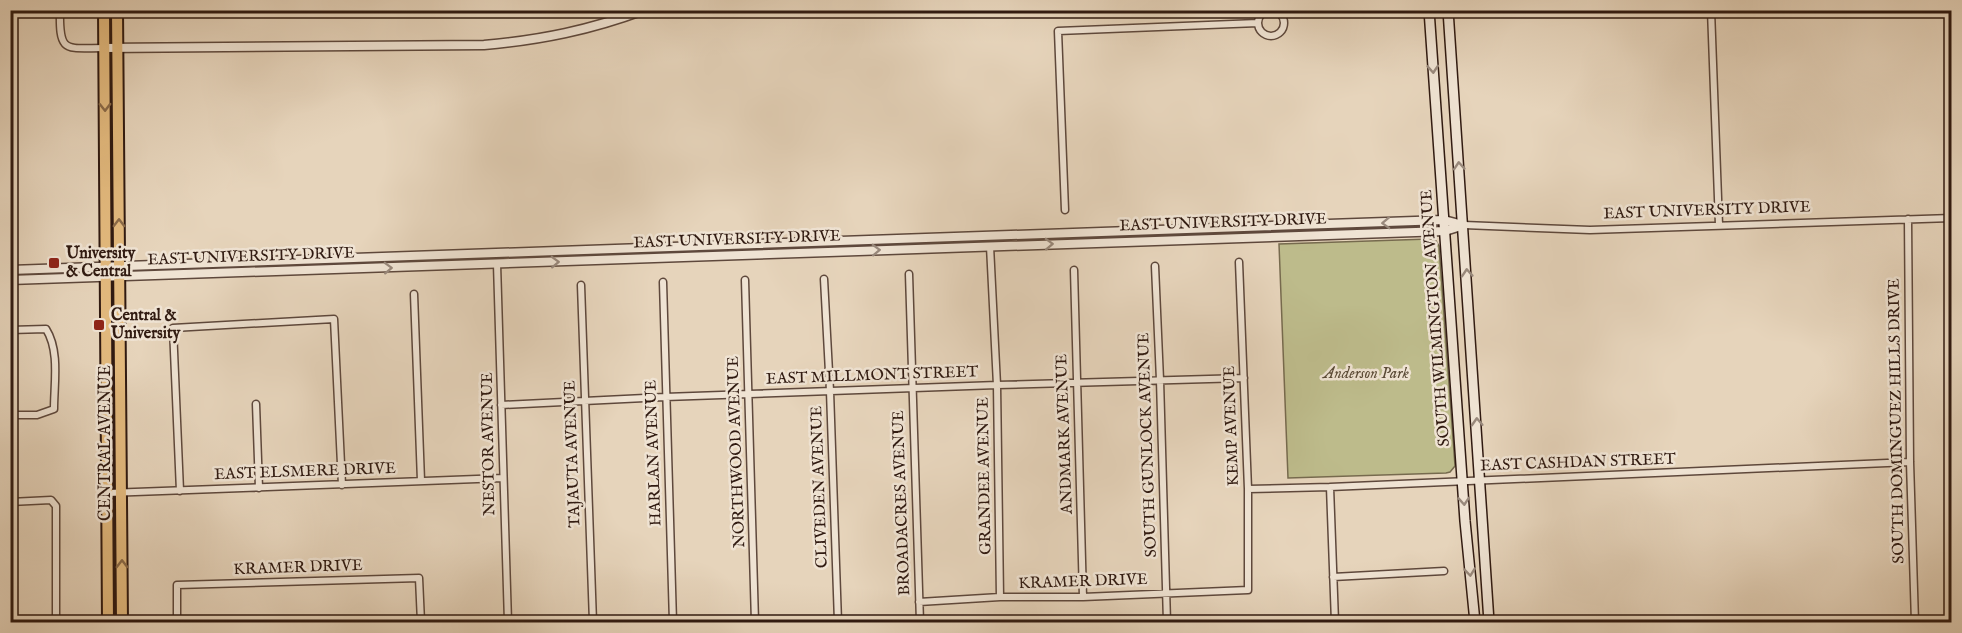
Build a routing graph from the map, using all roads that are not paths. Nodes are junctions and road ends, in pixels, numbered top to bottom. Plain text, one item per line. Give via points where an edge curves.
1 (60, 10) edge
2 (104, 10) edge
3 (117, 10) edge
4 (1429, 10) edge
5 (1448, 10) edge
6 (1711, 10) edge
7 (642, 11) edge
8 (1265, 11) edge
9 (1276, 11) edge
10 (1258, 23) junction
11 (104, 48) junction
12 (117, 48) junction
13 (118, 139) junction
14 (105, 140) junction
15 (1065, 210) dead end
16 (1952, 218) edge
17 (1908, 219) junction
18 (1444, 220) junction
19 (1464, 225) junction
20 (1719, 225) junction
21 (1445, 231) junction
22 (990, 241) junction
23 (496, 254) junction
24 (1239, 262) dead end
25 (497, 264) junction
26 (1155, 266) dead end
27 (10, 270) edge
28 (1074, 270) dead end
29 (119, 271) junction
30 (106, 272) junction
31 (909, 274) dead end
32 (824, 279) dead end
33 (10, 280) edge
34 (745, 280) dead end
35 (663, 282) dead end
36 (581, 285) dead end
37 (414, 294) dead end
38 (10, 330) edge
39 (1244, 378) junction
40 (1160, 380) junction
41 (1077, 383) junction
42 (997, 385) junction
43 (912, 388) junction
44 (830, 391) junction
45 (749, 394) junction
46 (665, 397) junction
47 (584, 402) junction
48 (256, 404) dead end
49 (501, 405) junction
50 (10, 415) edge
51 (1910, 462) junction
52 (503, 478) junction
53 (421, 481) junction
54 (1462, 481) junction
55 (1479, 481) junction
56 (342, 485) junction
57 (1330, 487) junction
58 (259, 488) junction
59 (1248, 489) junction
60 (180, 491) junction
61 (121, 493) junction
62 (108, 494) junction
63 (10, 502) edge
64 (1444, 571) dead end
65 (1333, 577) junction
66 (1248, 590) joint
67 (1165, 593) junction
68 (1000, 597) junction
69 (1083, 597) junction
70 (919, 602) junction
71 (56, 622) edge
72 (108, 622) edge
73 (122, 622) edge
74 (177, 622) edge
75 (421, 622) edge
76 (508, 622) edge
77 (593, 622) edge
78 (673, 622) edge
79 (755, 622) edge
80 (838, 622) edge
81 (920, 622) edge
82 (1167, 622) edge
83 (1335, 622) edge
84 (1475, 622) edge
85 (1489, 622) edge
86 (1914, 622) edge

1 - 11 street via 59,34 63,44
2 - 11 main road, CENTRAL AVENUE
3 - 12 main road, CENTRAL AVENUE
4 -> 18 main road, SOUTH WILMINGTON AVENUE
19 -> 5 main road, SOUTH WILMINGTON AVENUE
6 - 20 street
7 - 12 street via 551,37 484,45
8 - 9 street
8 - 10 street
9 - 10 street via 1284,23 1275,35 1266,35
10 - 15 street via 1058,31
11 - 12 street
11 -> 14 main road, CENTRAL AVENUE
12 - 13 main road, CENTRAL AVENUE
13 - 14 main road
29 -> 13 main road, CENTRAL AVENUE
14 - 30 main road, CENTRAL AVENUE
16 - 17 street, EAST UNIVERSITY DRIVE
17 - 20 street, EAST UNIVERSITY DRIVE
17 - 51 street, SOUTH DOMINGUEZ HILLS DRIVE
18 - 19 street, EAST UNIVERSITY DRIVE
18 - 21 main road, SOUTH WILMINGTON AVENUE
18 -> 22 street, EAST UNIVERSITY DRIVE
19 - 20 street, EAST UNIVERSITY DRIVE via 1590,230
19 - 21 street, EAST UNIVERSITY DRIVE
55 -> 19 main road, SOUTH WILMINGTON AVENUE
22 -> 21 street, EAST UNIVERSITY DRIVE
21 - 54 main road, SOUTH WILMINGTON AVENUE
22 - 23 street, EAST UNIVERSITY DRIVE
25 -> 22 street, EAST UNIVERSITY DRIVE
22 - 42 street, GRANDEE AVENUE
23 - 25 street
23 - 29 street, EAST UNIVERSITY DRIVE
24 - 39 street, KEMP AVENUE
29 -> 25 street, EAST UNIVERSITY DRIVE
25 - 49 street, NESTOR AVENUE
26 - 40 street, SOUTH GUNLOCK AVENUE
27 - 30 street, EAST UNIVERSITY DRIVE
28 - 41 street, ANDMARK AVENUE
29 - 30 street, EAST UNIVERSITY DRIVE
29 - 61 main road, CENTRAL AVENUE
30 - 33 street, EAST UNIVERSITY DRIVE
30 - 62 main road, CENTRAL AVENUE
31 - 43 street, BROADACRES AVENUE
32 - 44 street, CLIVEDEN AVENUE
34 - 45 street, NORTHWOOD AVENUE
35 - 46 street, HARLAN AVENUE
36 - 47 street, TAJAUTA AVENUE
37 - 53 street
38 - 50 street via 46,329 53,340 54,409 37,415
39 - 40 street, EAST MILLMONT STREET
39 - 59 street, KEMP AVENUE
40 - 41 street, EAST MILLMONT STREET
40 - 67 street, SOUTH GUNLOCK AVENUE
41 - 42 street, EAST MILLMONT STREET
41 - 69 street, ANDMARK AVENUE
42 - 43 street, EAST MILLMONT STREET
42 - 68 street, GRANDEE AVENUE
43 - 44 street, EAST MILLMONT STREET
43 - 70 street, BROADACRES AVENUE
44 - 45 street, EAST MILLMONT STREET
44 - 80 street, CLIVEDEN AVENUE
45 - 46 street, EAST MILLMONT STREET
45 - 79 street, NORTHWOOD AVENUE
46 - 47 street, EAST MILLMONT STREET
46 - 78 street, HARLAN AVENUE
47 - 49 street, EAST MILLMONT STREET
47 - 77 street, TAJAUTA AVENUE
48 - 58 street
49 - 52 street, NESTOR AVENUE
51 - 55 street, EAST CASHDAN STREET
51 - 86 street, SOUTH DOMINGUEZ HILLS DRIVE
52 - 53 street, EAST ELSMERE DRIVE
52 - 76 street, NESTOR AVENUE
53 - 56 street, EAST ELSMERE DRIVE
54 - 55 street, EAST CASHDAN STREET
54 - 57 street, EAST CASHDAN STREET
54 -> 84 main road, SOUTH WILMINGTON AVENUE
55 - 85 main road, SOUTH WILMINGTON AVENUE
56 - 58 street, EAST ELSMERE DRIVE
56 - 60 street via 334,319 173,328
57 - 59 street, EAST CASHDAN STREET
57 - 65 street
58 - 60 street, EAST ELSMERE DRIVE
59 - 66 street, KEMP AVENUE
60 - 61 street, EAST ELSMERE DRIVE
61 - 62 street, EAST ELSMERE DRIVE
73 -> 61 main road, CENTRAL AVENUE
62 - 72 main road, CENTRAL AVENUE
63 - 71 street via 51,500 56,506
64 - 65 street
65 - 83 street
66 - 67 street, KRAMER DRIVE
67 - 69 street, KRAMER DRIVE
67 - 82 street, SOUTH GUNLOCK AVENUE
68 - 69 street, KRAMER DRIVE
68 - 70 street, KRAMER DRIVE
70 - 81 street, BROADACRES AVENUE
74 - 75 street, KRAMER DRIVE via 177,585 419,578

